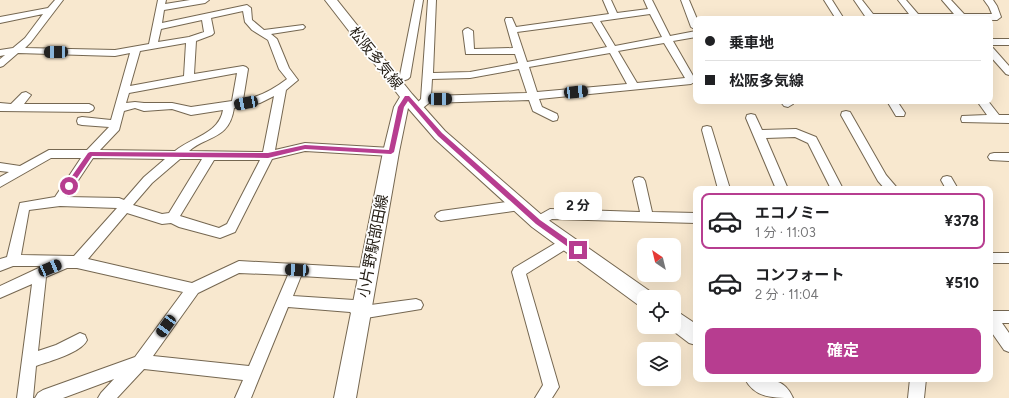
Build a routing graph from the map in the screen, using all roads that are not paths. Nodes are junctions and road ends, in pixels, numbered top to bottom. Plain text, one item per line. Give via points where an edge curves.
1 (60, 0) edge
2 (201, 0) edge
3 (332, 0) edge
4 (419, 0) edge
5 (432, 0) edge
6 (607, 0) edge
7 (648, 0) edge
8 (685, 0) edge
9 (828, 0) edge
10 (858, 0) edge
11 (902, 0) edge
12 (946, 0) edge
13 (988, 0) edge
14 (161, 4) edge
15 (248, 4) edge
16 (52, 10) junction
17 (654, 11) junction
18 (614, 16) junction
19 (838, 16) edge
20 (869, 16) edge
21 (914, 16) edge
22 (960, 16) edge
23 (206, 17) junction
24 (693, 18) edge
25 (993, 18) edge
26 (595, 19) junction
27 (0, 20) edge
28 (509, 20) dead end
29 (156, 27) junction
30 (300, 28) dead end
31 (512, 30) junction
32 (468, 31) dead end
33 (263, 34) junction
34 (693, 35) edge
35 (191, 39) junction
36 (668, 39) junction
37 (993, 42) edge
38 (1009, 42) edge
39 (153, 46) junction
40 (136, 49) junction
41 (16, 50) junction
42 (612, 50) junction
43 (518, 51) junction
44 (0, 53) edge
45 (993, 53) edge
46 (0, 64) edge
47 (523, 66) junction
48 (1009, 72) edge
49 (429, 76) junction
50 (189, 78) junction
51 (395, 81) junction
52 (634, 87) junction
53 (281, 89) junction
54 (125, 90) junction
55 (26, 95) dead end
56 (533, 96) junction
57 (417, 101) junction
58 (894, 104) edge
59 (984, 104) edge
60 (233, 105) junction
61 (0, 107) edge
62 (13, 107) junction
63 (90, 108) dead end
64 (119, 108) junction
65 (900, 113) dead end
66 (846, 115) dead end
67 (553, 117) dead end
68 (751, 118) dead end
69 (966, 119) dead end
70 (996, 119) junction
71 (1009, 120) edge
72 (82, 121) dead end
73 (115, 124) junction
74 (707, 130) dead end
75 (759, 134) junction
76 (391, 152) junction
77 (90, 154) junction
78 (178, 154) junction
79 (210, 156) junction
80 (268, 156) junction
81 (994, 157) dead end
82 (1009, 157) edge
83 (0, 167) edge
84 (20, 170) junction
85 (639, 181) dead end
86 (0, 183) edge
87 (723, 186) edge
88 (781, 186) edge
89 (835, 186) edge
90 (889, 186) edge
91 (60, 201) junction
92 (520, 205) junction
93 (124, 207) junction
94 (441, 216) dead end
95 (646, 216) junction
96 (173, 218) junction
97 (693, 218) edge
98 (538, 222) junction
99 (566, 242) junction
100 (13, 260) junction
101 (71, 262) junction
102 (0, 266) edge
103 (297, 270) junction
104 (40, 273) junction
105 (367, 274) junction
106 (193, 289) junction
107 (0, 292) edge
108 (637, 293) edge
109 (291, 302) dead end
110 (416, 305) dead end
111 (360, 312) junction
112 (1009, 317) edge
113 (993, 318) edge
114 (993, 322) edge
115 (681, 325) edge
116 (693, 334) edge
117 (80, 340) dead end
118 (1009, 345) edge
119 (30, 361) junction
120 (140, 362) junction
121 (253, 374) junction
122 (760, 382) edge
123 (918, 382) edge
124 (25, 398) edge
125 (43, 398) edge
126 (106, 398) edge
127 (243, 398) edge
128 (345, 398) edge
129 (543, 398) edge
130 (782, 398) edge
131 (916, 398) edge

1 - 16 street
2 - 14 street
3 - 51 main road, 松阪多気線
4 - 51 street via 405,77
5 - 49 street
6 - 18 street
7 - 17 street
8 - 24 street
9 - 19 street
10 - 20 street
11 - 21 street
12 - 22 street
13 - 25 street via 997,18
14 - 29 street
15 - 23 street
15 - 33 street via 248,20
16 - 27 street
16 - 41 street via 28,40
17 - 18 street
17 - 36 street
18 - 26 street
23 - 29 street
23 - 35 street via 209,33
26 - 31 street
26 - 42 street
28 - 31 street
29 - 39 street
30 - 33 street
31 - 43 street
32 - 43 street via 469,52
33 - 53 street via 272,39 284,69 293,80
34 - 36 street
35 - 39 street
35 - 50 street
36 - 42 street
36 - 52 street via 691,81
37 - 38 street
39 - 40 street
40 - 41 street via 115,53
40 - 54 street
41 - 44 street
41 - 46 street
42 - 47 street
42 - 52 street
43 - 47 street
45 - 48 street
47 - 49 street via 470,75
47 - 56 street
49 - 57 street
50 - 54 street
50 - 60 street via 243,69
51 - 57 main road, 松阪多気線
52 - 56 street
53 - 60 street via 256,101
53 - 80 street
54 - 64 street
55 - 62 street
56 - 57 street
56 - 67 street via 537,110
57 - 76 main road, 小片野駅部田線 via 401,107
57 - 92 main road, 松阪多気線 via 440,135
58 - 65 street
59 - 70 street
60 - 64 street via 191,112 172,106 135,105
60 - 78 street via 215,133 188,146
61 - 62 street
62 - 63 street
64 - 73 street
66 - 90 street via 882,178
68 - 75 street
69 - 70 street
70 - 71 street
72 - 73 street
73 - 77 street via 114,130
74 - 87 street
75 - 88 street
75 - 89 street via 796,133 812,140
76 - 80 street via 305,147
76 - 105 main road, 小片野駅部田線
77 - 78 street
77 - 84 street via 49,154
77 - 91 street
78 - 79 street
78 - 93 street via 148,180
79 - 80 street
79 - 96 street
80 - 96 street via 231,228 220,233
81 - 82 street
83 - 84 street
84 - 86 street
85 - 95 street
91 - 93 street via 119,203
91 - 100 street via 24,206
92 - 94 street
92 - 98 main road, 松阪多気線
93 - 96 street via 162,219
93 - 101 street
95 - 97 street
95 - 98 street via 550,214
98 - 99 main road, 松阪多気線
99 - 108 main road, 松阪多気線
99 - 129 street via 519,272 551,387
100 - 101 street
100 - 102 street
101 - 104 street
101 - 106 street
103 - 105 street
103 - 106 street via 239,267
103 - 121 street
104 - 107 street
104 - 119 street
105 - 111 main road, 小片野駅部田線
106 - 120 street
109 - 111 street via 354,306
110 - 111 street
111 - 128 main road, 小片野駅部田線
112 - 113 street
114 - 118 street
115 - 116 main road
117 - 119 street via 60,351
119 - 124 street
120 - 121 street
120 - 125 street
120 - 126 street
121 - 127 street
122 - 130 main road
123 - 131 street

